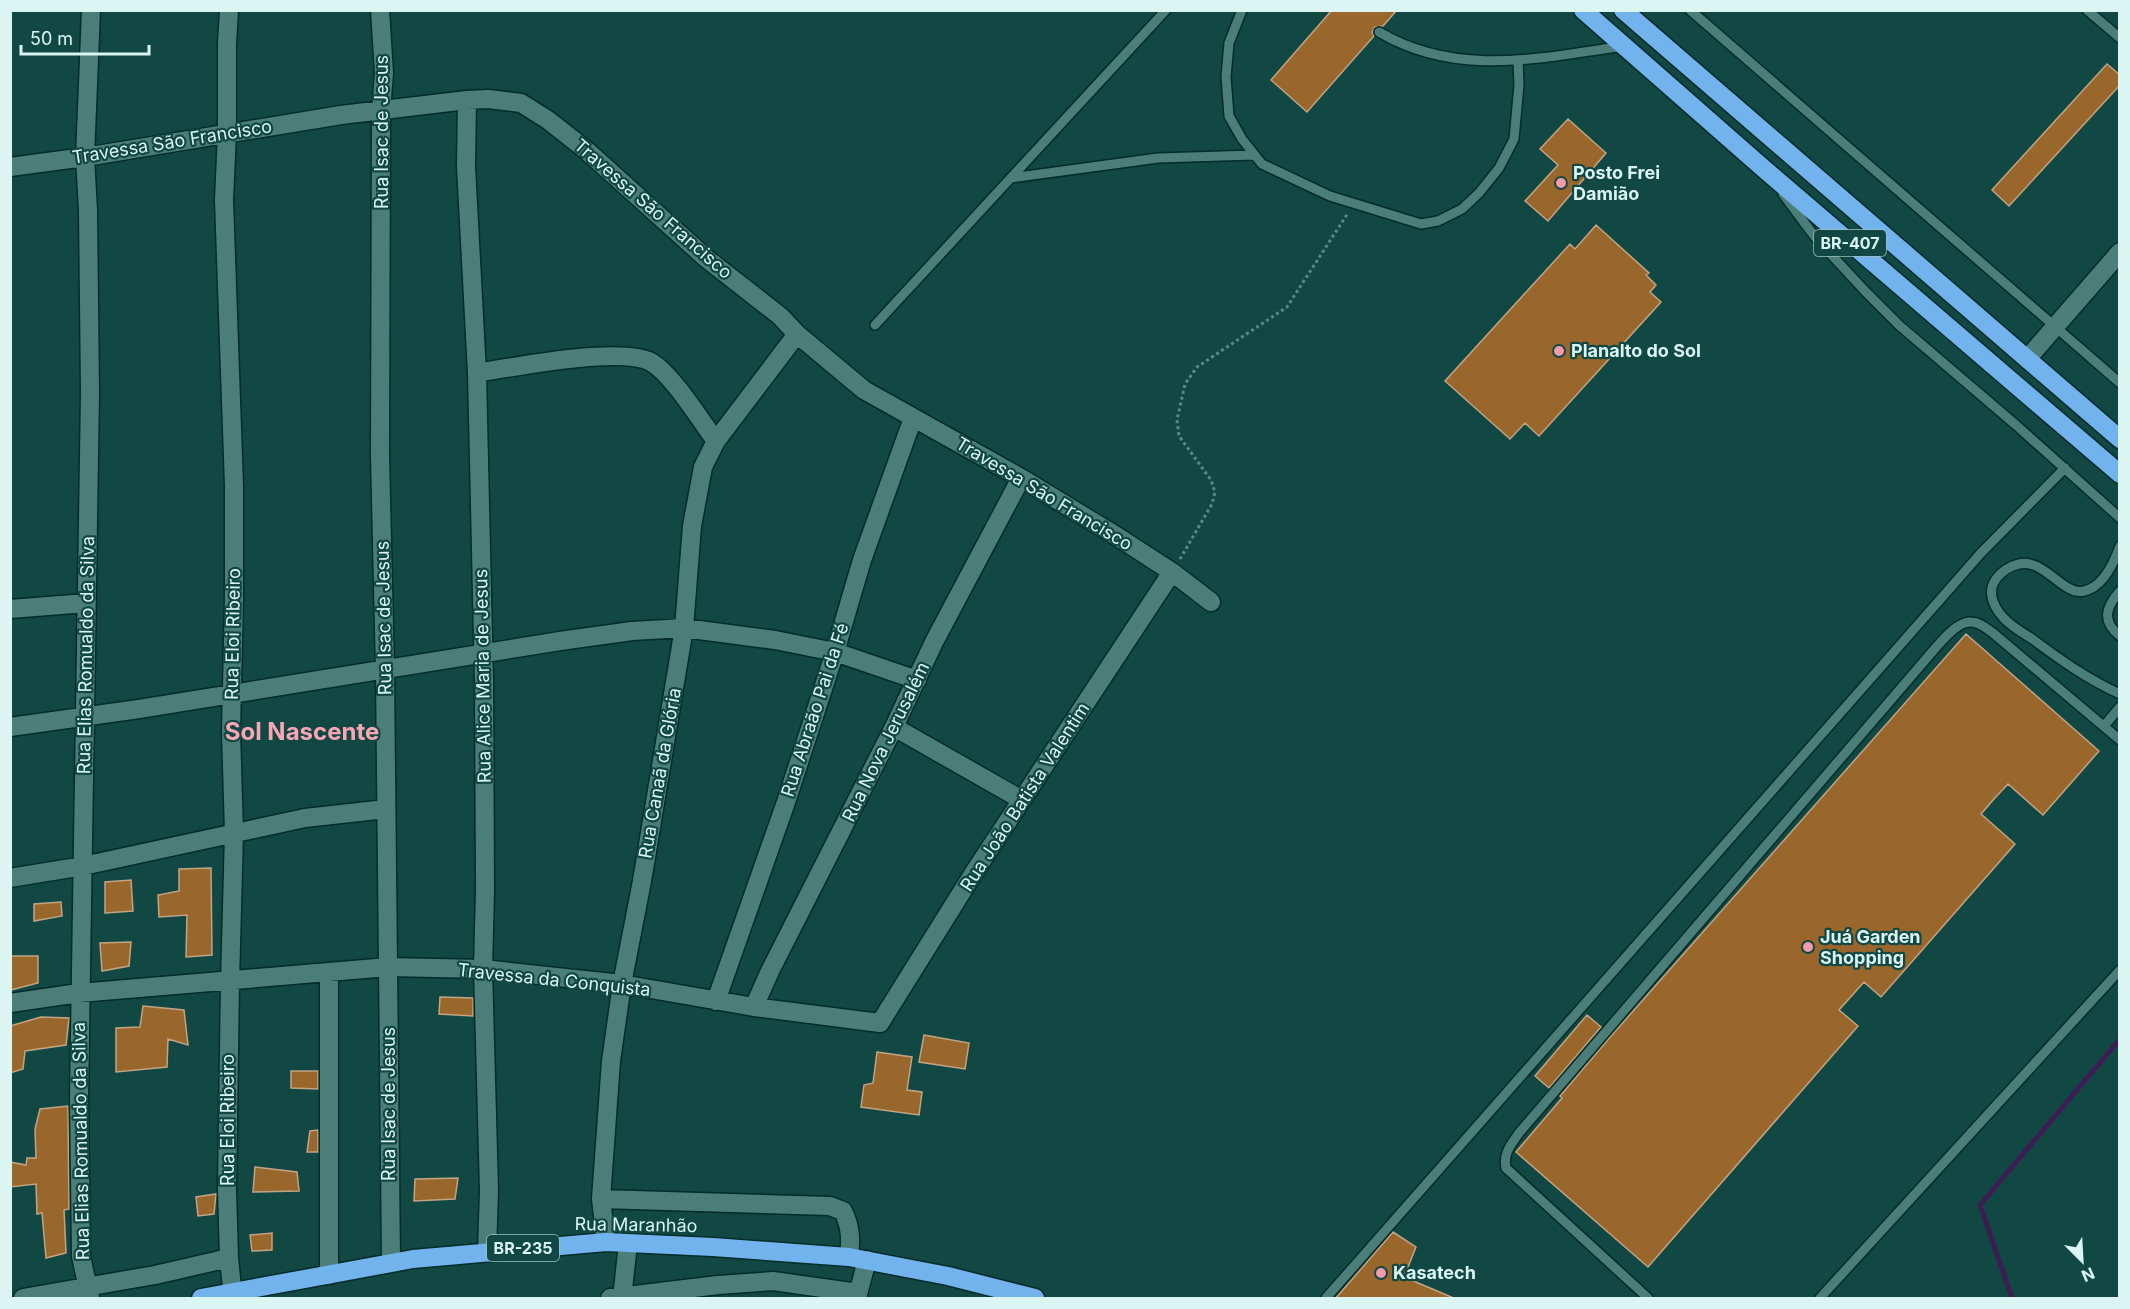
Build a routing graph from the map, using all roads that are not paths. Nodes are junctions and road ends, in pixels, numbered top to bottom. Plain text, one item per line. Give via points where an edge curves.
1 (91, 10) edge
2 (229, 10) edge
3 (380, 10) edge
4 (1166, 10) edge
5 (1242, 10) edge
6 (1583, 10) edge
7 (1623, 10) edge
8 (1690, 10) edge
9 (2087, 10) edge
10 (1378, 32) dead end
11 (2120, 38) edge
12 (1624, 46) junction
13 (1518, 61) junction
14 (467, 100) junction
15 (381, 111) junction
16 (227, 134) junction
17 (1254, 154) junction
18 (85, 157) junction
19 (10, 167) edge
20 (1763, 168) junction
21 (1011, 178) junction
22 (2120, 252) edge
23 (875, 325) dead end
24 (2055, 326) junction
25 (797, 334) junction
26 (2027, 359) junction
27 (477, 373) junction
28 (2120, 383) edge
29 (913, 418) junction
30 (2120, 439) edge
31 (716, 441) junction
32 (2065, 468) junction
33 (2120, 474) edge
34 (1020, 478) junction
35 (2120, 518) edge
36 (2120, 546) edge
37 (1172, 572) junction
38 (2120, 591) edge
39 (1211, 602) dead end
40 (86, 603) junction
41 (10, 609) edge
42 (684, 628) junction
43 (2120, 636) edge
44 (835, 652) junction
45 (482, 654) junction
46 (385, 670) junction
47 (917, 680) junction
48 (232, 693) junction
49 (2120, 694) edge
50 (2120, 707) edge
51 (84, 717) junction
52 (2104, 726) junction
53 (10, 727) edge
54 (894, 727) junction
55 (2120, 740) edge
56 (1022, 800) junction
57 (386, 809) junction
58 (234, 833) junction
59 (83, 866) junction
60 (10, 878) edge
61 (388, 967) junction
62 (483, 969) junction
63 (2120, 970) edge
64 (329, 972) junction
65 (230, 982) junction
66 (621, 984) junction
67 (79, 993) junction
68 (716, 1002) junction
69 (10, 1003) edge
70 (754, 1007) junction
71 (880, 1023) joint
72 (601, 1199) junction
73 (606, 1242) junction
74 (628, 1244) junction
75 (487, 1251) junction
76 (229, 1258) junction
77 (858, 1258) junction
78 (391, 1262) junction
79 (329, 1275) junction
80 (88, 1292) edge
81 (233, 1296) edge
82 (858, 1296) edge
83 (618, 1298) edge
84 (23, 1299) edge
85 (201, 1299) edge
86 (1035, 1299) edge
87 (1326, 1299) edge
88 (1648, 1299) edge
89 (1820, 1299) edge

1 - 18 street, Rua Elias Romualdo da Silva
2 - 16 street, Rua Eloi Ribeiro
3 - 15 street, Rua Isac de Jesus via 384,74
4 - 21 lane
5 - 17 lane via 1230,43 1226,77 1229,116
6 - 12 highway, BR-407
7 - 26 highway, BR-407
8 - 24 lane
9 - 11 lane
10 - 13 lane via 1427,53 1464,60
12 - 13 lane
12 - 20 highway, BR-407
13 - 17 lane via 1514,139 1499,168 1479,193 1462,210 1438,221 1421,224 1330,196 1262,164
14 - 15 street, Travessa São Francisco
14 - 25 street, Travessa São Francisco via 521,103 548,120
14 - 27 street, Rua Alice Maria de Jesus via 466,166
15 - 16 street, Travessa São Francisco
15 - 46 street, Rua Isac de Jesus via 380,416
16 - 18 street, Travessa São Francisco
16 - 48 street, Rua Eloi Ribeiro via 224,200 234,486
17 - 21 lane via 1158,158
18 - 19 street, Travessa São Francisco
18 - 40 street, Rua Elias Romualdo da Silva via 90,392
20 - 32 lane via 1815,237 1900,326
20 - 33 highway, BR-407
21 - 23 lane
22 - 24 street
24 - 26 street
24 - 28 lane
25 - 29 street, Travessa São Francisco via 864,390
25 - 31 street, Rua Canaã da Glória
26 - 30 highway, BR-407
27 - 31 street via 561,360 632,356 651,362 667,376
27 - 45 street, Rua Alice Maria de Jesus
29 - 34 street, Travessa São Francisco
29 - 44 street, Rua Abraão Pai da Fé via 862,560
31 - 42 street, Rua Canaã da Glória via 703,467 696,501
32 - 35 lane
32 - 87 lane via 1981,553
34 - 37 street, Travessa São Francisco
34 - 47 street, Rua Nova Jerusalém
36 - 49 lane via 2101,580 2083,592 2028,564 2009,568 1991,589 1992,599 2008,622 2064,663
37 - 39 street, Travessa São Francisco
37 - 56 street, Rua João Batista Valentim
38 - 43 lane via 2107,615 2112,630
40 - 41 street
40 - 51 street, Rua Elias Romualdo da Silva
42 - 44 street
42 - 45 street via 632,631
42 - 66 street, Rua Canaã da Glória
44 - 47 street
44 - 68 street, Rua Abraão Pai da Fé
45 - 46 street
45 - 62 street, Rua Alice Maria de Jesus
46 - 48 street
46 - 57 street, Rua Isac de Jesus
47 - 54 street, Rua Nova Jerusalém
48 - 51 street
48 - 58 street, Rua Eloi Ribeiro
50 - 52 lane
51 - 53 street
51 - 59 street, Rua Elias Romualdo da Silva
52 - 55 lane
52 - 88 lane via 1993,633 1980,624 1962,624 1932,652 1519,1133 1506,1152 1506,1168
54 - 56 street
54 - 70 street, Rua Nova Jerusalém
56 - 71 street, Rua João Batista Valentim
57 - 58 street via 305,818
57 - 61 street, Rua Isac de Jesus
58 - 59 street
58 - 65 street, Rua Eloi Ribeiro
59 - 60 street
59 - 67 street, Rua Elias Romualdo da Silva
61 - 62 street, Travessa da Conquista
61 - 64 street, Travessa da Conquista
61 - 78 street, Rua Isac de Jesus
62 - 66 street, Travessa da Conquista
62 - 75 street, Rua Alice Maria de Jesus
63 - 89 lane
64 - 65 street, Travessa da Conquista
64 - 79 street
65 - 67 street, Travessa da Conquista
65 - 76 street, Rua Eloi Ribeiro
66 - 68 street, Travessa da Conquista
66 - 72 street, Rua Canaã da Glória
67 - 69 street, Travessa da Conquista
67 - 80 street, Rua Elias Romualdo da Silva via 81,1256
68 - 70 street, Travessa da Conquista
70 - 71 street, Travessa da Conquista
72 - 73 street, Rua Canaã da Glória
72 - 77 street via 830,1206 843,1211
73 - 74 highway, Rua Maranhão / BR-235
73 - 75 highway, Rua Maranhão / BR-235
74 - 77 highway, Rua Maranhão / BR-235
74 - 83 street
75 - 78 highway, Rua Maranhão / BR-235
76 - 80 street
76 - 81 street, Rua Eloi Ribeiro
77 - 82 street
77 - 86 highway, Rua Maranhão / BR-235
78 - 79 highway, Rua Maranhão / BR-235
79 - 81 highway, Rua Maranhão / BR-235
80 - 84 street
81 - 85 highway, Rua Maranhão / BR-235
82 - 83 street via 773,1281

